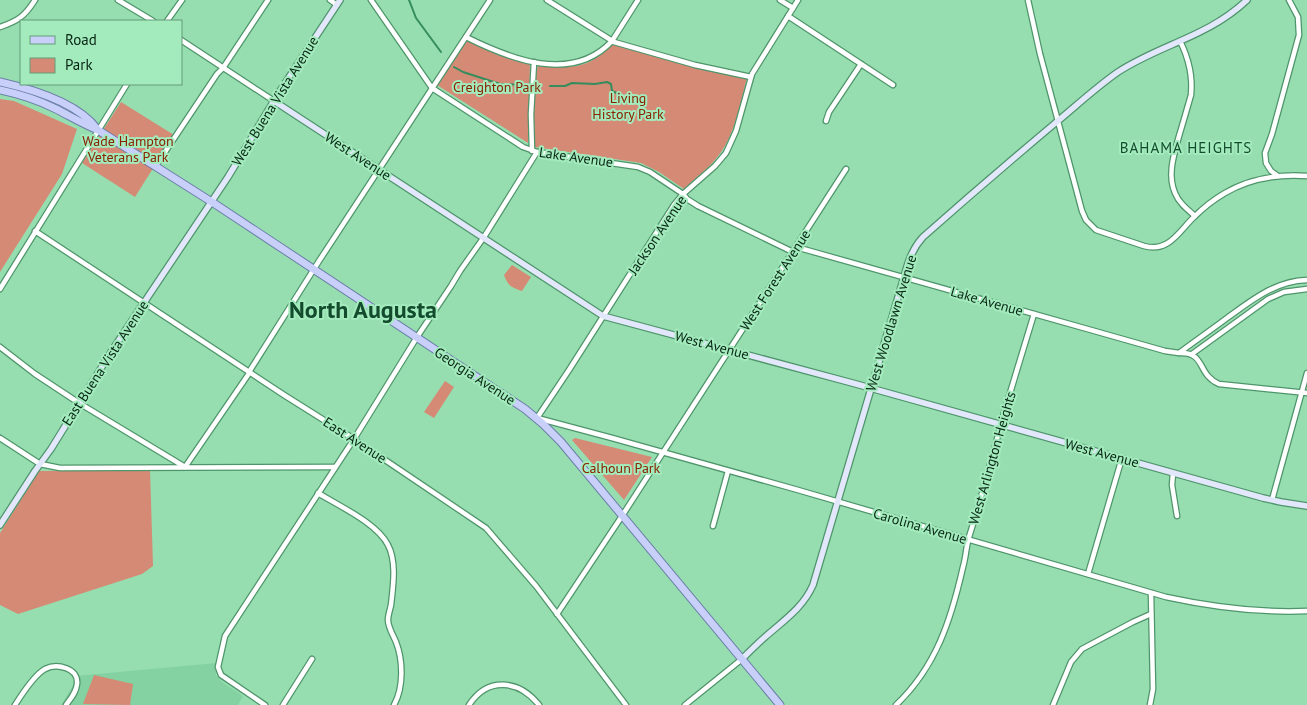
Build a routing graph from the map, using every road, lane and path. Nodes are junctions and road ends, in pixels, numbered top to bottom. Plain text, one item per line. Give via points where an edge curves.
1 (35, 0) edge
2 (118, 0) edge
3 (182, 0) edge
4 (268, 0) edge
5 (330, 0) edge
6 (371, 0) edge
7 (490, 0) edge
8 (547, 0) edge
9 (638, 0) edge
10 (780, 0) edge
11 (798, 0) edge
12 (1028, 0) edge
13 (1247, 0) edge
14 (1289, 0) edge
15 (339, 2) edge
16 (793, 8) junction
17 (788, 16) junction
18 (151, 20) edge
19 (168, 20) edge
20 (0, 27) edge
21 (466, 37) junction
22 (612, 40) junction
23 (182, 41) edge
24 (1180, 41) junction
25 (534, 62) junction
26 (861, 64) junction
27 (223, 68) junction
28 (751, 77) junction
29 (0, 82) edge
30 (126, 85) edge
31 (893, 85) dead end
32 (432, 88) junction
33 (0, 90) edge
34 (274, 101) junction
35 (826, 121) dead end
36 (1058, 121) junction
37 (98, 130) junction
38 (535, 151) junction
39 (156, 167) junction
40 (379, 169) junction
41 (846, 169) dead end
42 (1278, 176) junction
43 (1307, 176) edge
44 (683, 194) junction
45 (211, 202) junction
46 (1195, 216) junction
47 (35, 231) junction
48 (484, 237) junction
49 (796, 247) junction
50 (793, 252) junction
51 (314, 270) junction
52 (904, 277) junction
53 (1307, 280) edge
54 (0, 289) edge
55 (1307, 289) edge
56 (144, 303) junction
57 (1034, 314) junction
58 (603, 316) junction
59 (417, 337) junction
60 (0, 347) edge
61 (730, 350) junction
62 (1179, 353) junction
63 (1192, 354) junction
64 (249, 372) junction
65 (1307, 373) edge
66 (871, 388) junction
67 (1304, 392) edge
68 (79, 403) junction
69 (537, 418) junction
70 (1001, 425) junction
71 (0, 438) edge
72 (354, 438) junction
73 (664, 453) junction
74 (1122, 458) junction
75 (40, 464) junction
76 (185, 467) junction
77 (336, 467) junction
78 (728, 471) junction
79 (1173, 473) junction
80 (318, 493) junction
81 (1272, 500) junction
82 (838, 502) junction
83 (1307, 506) edge
84 (622, 516) junction
85 (1177, 516) dead end
86 (0, 525) edge
87 (713, 526) dead end
88 (968, 540) junction
89 (1088, 574) junction
90 (1151, 593) junction
91 (1307, 612) edge
92 (557, 614) junction
93 (1151, 614) junction
94 (312, 659) dead end
95 (742, 659) junction
96 (898, 704) edge
97 (15, 705) edge
98 (66, 705) edge
99 (265, 705) edge
100 (283, 705) edge
101 (394, 705) edge
102 (469, 705) edge
103 (539, 705) edge
104 (626, 705) edge
105 (685, 705) edge
106 (780, 705) edge
107 (1053, 705) edge
108 (1150, 705) edge

1 - 20 street via 21,18
2 - 18 street
3 - 19 street
4 - 27 street
5 - 15 street
6 - 32 street, Lake Avenue
7 - 21 street
8 - 22 street
9 - 22 street
10 - 16 street
11 - 16 street, Jackson Avenue
12 - 36 street
13 - 24 street, West Woodlawn Avenue via 1213,25
14 - 42 street via 1298,17 1299,35 1265,153 1268,167
15 - 34 street, West Buena Vista Avenue
16 - 17 street, Jackson Avenue
17 - 26 street
17 - 28 street, Jackson Avenue
21 - 25 street via 502,53
21 - 32 street
22 - 25 street via 596,55 576,63
22 - 28 street via 696,65
23 - 27 street, West Avenue
24 - 36 street, West Woodlawn Avenue via 1152,52 1120,71
24 - 46 street via 1190,64 1191,87 1173,158 1172,181 1178,198
25 - 38 street via 531,108
26 - 31 street
26 - 35 street
27 - 34 street, West Avenue
27 - 39 street
28 - 44 street, Jackson Avenue via 730,146 715,166
29 - 37 main road, Georgia Avenue via 26,88 59,102 86,116
30 - 37 street
32 - 38 street, Lake Avenue via 523,147
32 - 40 street
33 - 37 main road, Georgia Avenue via 42,102
34 - 40 street, West Avenue
34 - 45 street, West Buena Vista Avenue
36 - 46 street via 1082,211 1096,230 1156,248 1174,239
36 - 52 street, West Woodlawn Avenue via 923,237 912,252
37 - 39 main road, Georgia Avenue
37 - 47 street
38 - 44 street, Lake Avenue via 638,167
38 - 48 street
39 - 45 main road, Georgia Avenue
40 - 48 street, West Avenue
40 - 51 street
41 - 49 street, West Forest Avenue
42 - 43 street
42 - 46 street via 1234,188
44 - 50 street, Lake Avenue via 698,206
44 - 58 street, Jackson Avenue
45 - 51 main road, Georgia Avenue
45 - 56 street, East Buena Vista Avenue
47 - 54 street
47 - 56 street, East Avenue
48 - 58 street, West Avenue
48 - 59 street
49 - 50 street, West Forest Avenue
49 - 52 street, Lake Avenue
50 - 61 street, West Forest Avenue
51 - 59 main road, Georgia Avenue
51 - 64 street
52 - 57 street, Lake Avenue
52 - 66 street, West Woodlawn Avenue
53 - 62 street via 1282,284 1259,296
55 - 63 street via 1284,292 1268,299
56 - 64 street, East Avenue
56 - 68 street, East Buena Vista Avenue
57 - 62 street, Lake Avenue
57 - 70 street, West Arlington Heights
58 - 61 street, West Avenue
58 - 69 street, Jackson Avenue
59 - 69 main road, Georgia Avenue
59 - 72 street
60 - 68 street
61 - 66 street, West Avenue
61 - 73 street, West Forest Avenue
62 - 63 street, Lake Avenue
63 - 67 street via 1210,380 1219,384
64 - 72 street, East Avenue
64 - 76 street
65 - 67 street
66 - 70 street, West Avenue
66 - 82 street, West Woodlawn Avenue
67 - 81 street
68 - 75 street, East Buena Vista Avenue
68 - 76 street
69 - 73 street, Carolina Avenue
69 - 84 main road, Georgia Avenue
70 - 74 street, West Avenue
70 - 88 street, West Arlington Heights
71 - 75 street
72 - 77 street
72 - 92 street, East Avenue via 486,528
73 - 78 street, Carolina Avenue
73 - 84 street, West Forest Avenue
74 - 79 street, West Avenue
74 - 89 street
75 - 76 street via 60,468
75 - 86 street, East Buena Vista Avenue
76 - 77 street
77 - 80 street
78 - 82 street, Carolina Avenue
78 - 87 street
79 - 81 street, West Avenue
79 - 85 street
80 - 99 street via 225,636 219,669 224,677
80 - 101 street via 371,526 383,537 391,552 393,573 388,624 401,661 398,696
81 - 83 street, West Avenue
82 - 88 street, Carolina Avenue
82 - 95 street, West Woodlawn Avenue via 807,598
84 - 92 street, West Forest Avenue
84 - 95 main road, Georgia Avenue
88 - 89 street, Carolina Avenue
88 - 96 street, West Arlington Heights via 955,600 937,650 926,670
89 - 90 street, Carolina Avenue
90 - 91 street, Carolina Avenue via 1199,604
90 - 93 street
92 - 104 street, East Avenue
93 - 107 street via 1082,650 1071,662
93 - 108 street via 1153,689
94 - 100 street
95 - 105 street
95 - 106 main road, Georgia Avenue
97 - 98 street via 41,672 57,666 68,668 77,679 74,694
102 - 103 street via 481,692 503,685 523,690

